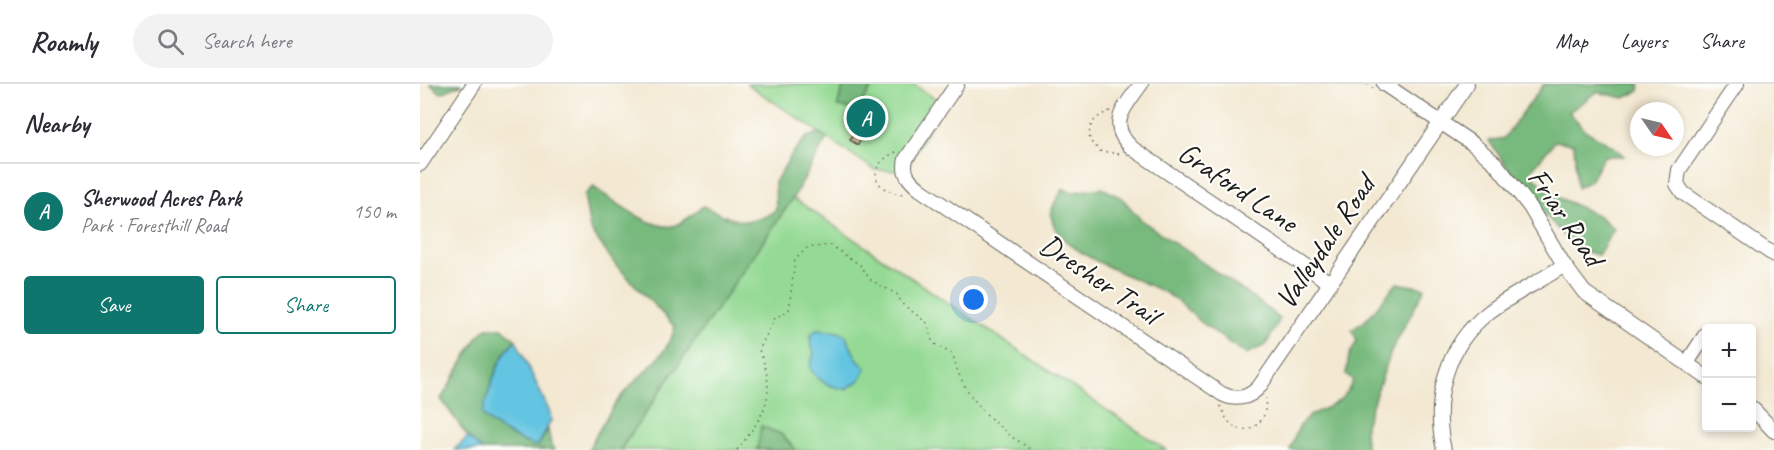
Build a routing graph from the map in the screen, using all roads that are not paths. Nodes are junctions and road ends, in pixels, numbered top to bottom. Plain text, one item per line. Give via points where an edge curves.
1 (474, 84) edge
2 (957, 84) edge
3 (1141, 84) edge
4 (1384, 84) edge
5 (1467, 84) edge
6 (1737, 84) edge
7 (1440, 122) junction
8 (420, 164) edge
9 (1774, 255) edge
10 (1564, 265) junction
11 (1330, 282) junction
12 (1702, 341) edge
13 (1687, 363) junction
14 (1702, 374) edge
15 (1214, 394) joint
16 (1756, 412) edge
17 (1774, 430) edge
18 (1444, 450) edge

1 - 8 street
2 - 15 street, Dresher Trail via 909,154 904,171 908,178
3 - 11 street, Graford Lane via 1120,118 1119,133 1124,141
4 - 7 street, Friar Road
5 - 7 street, Valleydale Road
6 - 9 street via 1679,170 1677,184 1683,193
7 - 10 street, Friar Road via 1496,164 1530,207
7 - 11 street, Valleydale Road
10 - 13 street, Friar Road via 1591,298
10 - 18 street via 1490,311 1459,345 1447,369 1440,397 1439,424
11 - 15 street, Valleydale Road via 1256,391 1237,399
12 - 13 street
13 - 14 street, Friar Road
16 - 17 street

